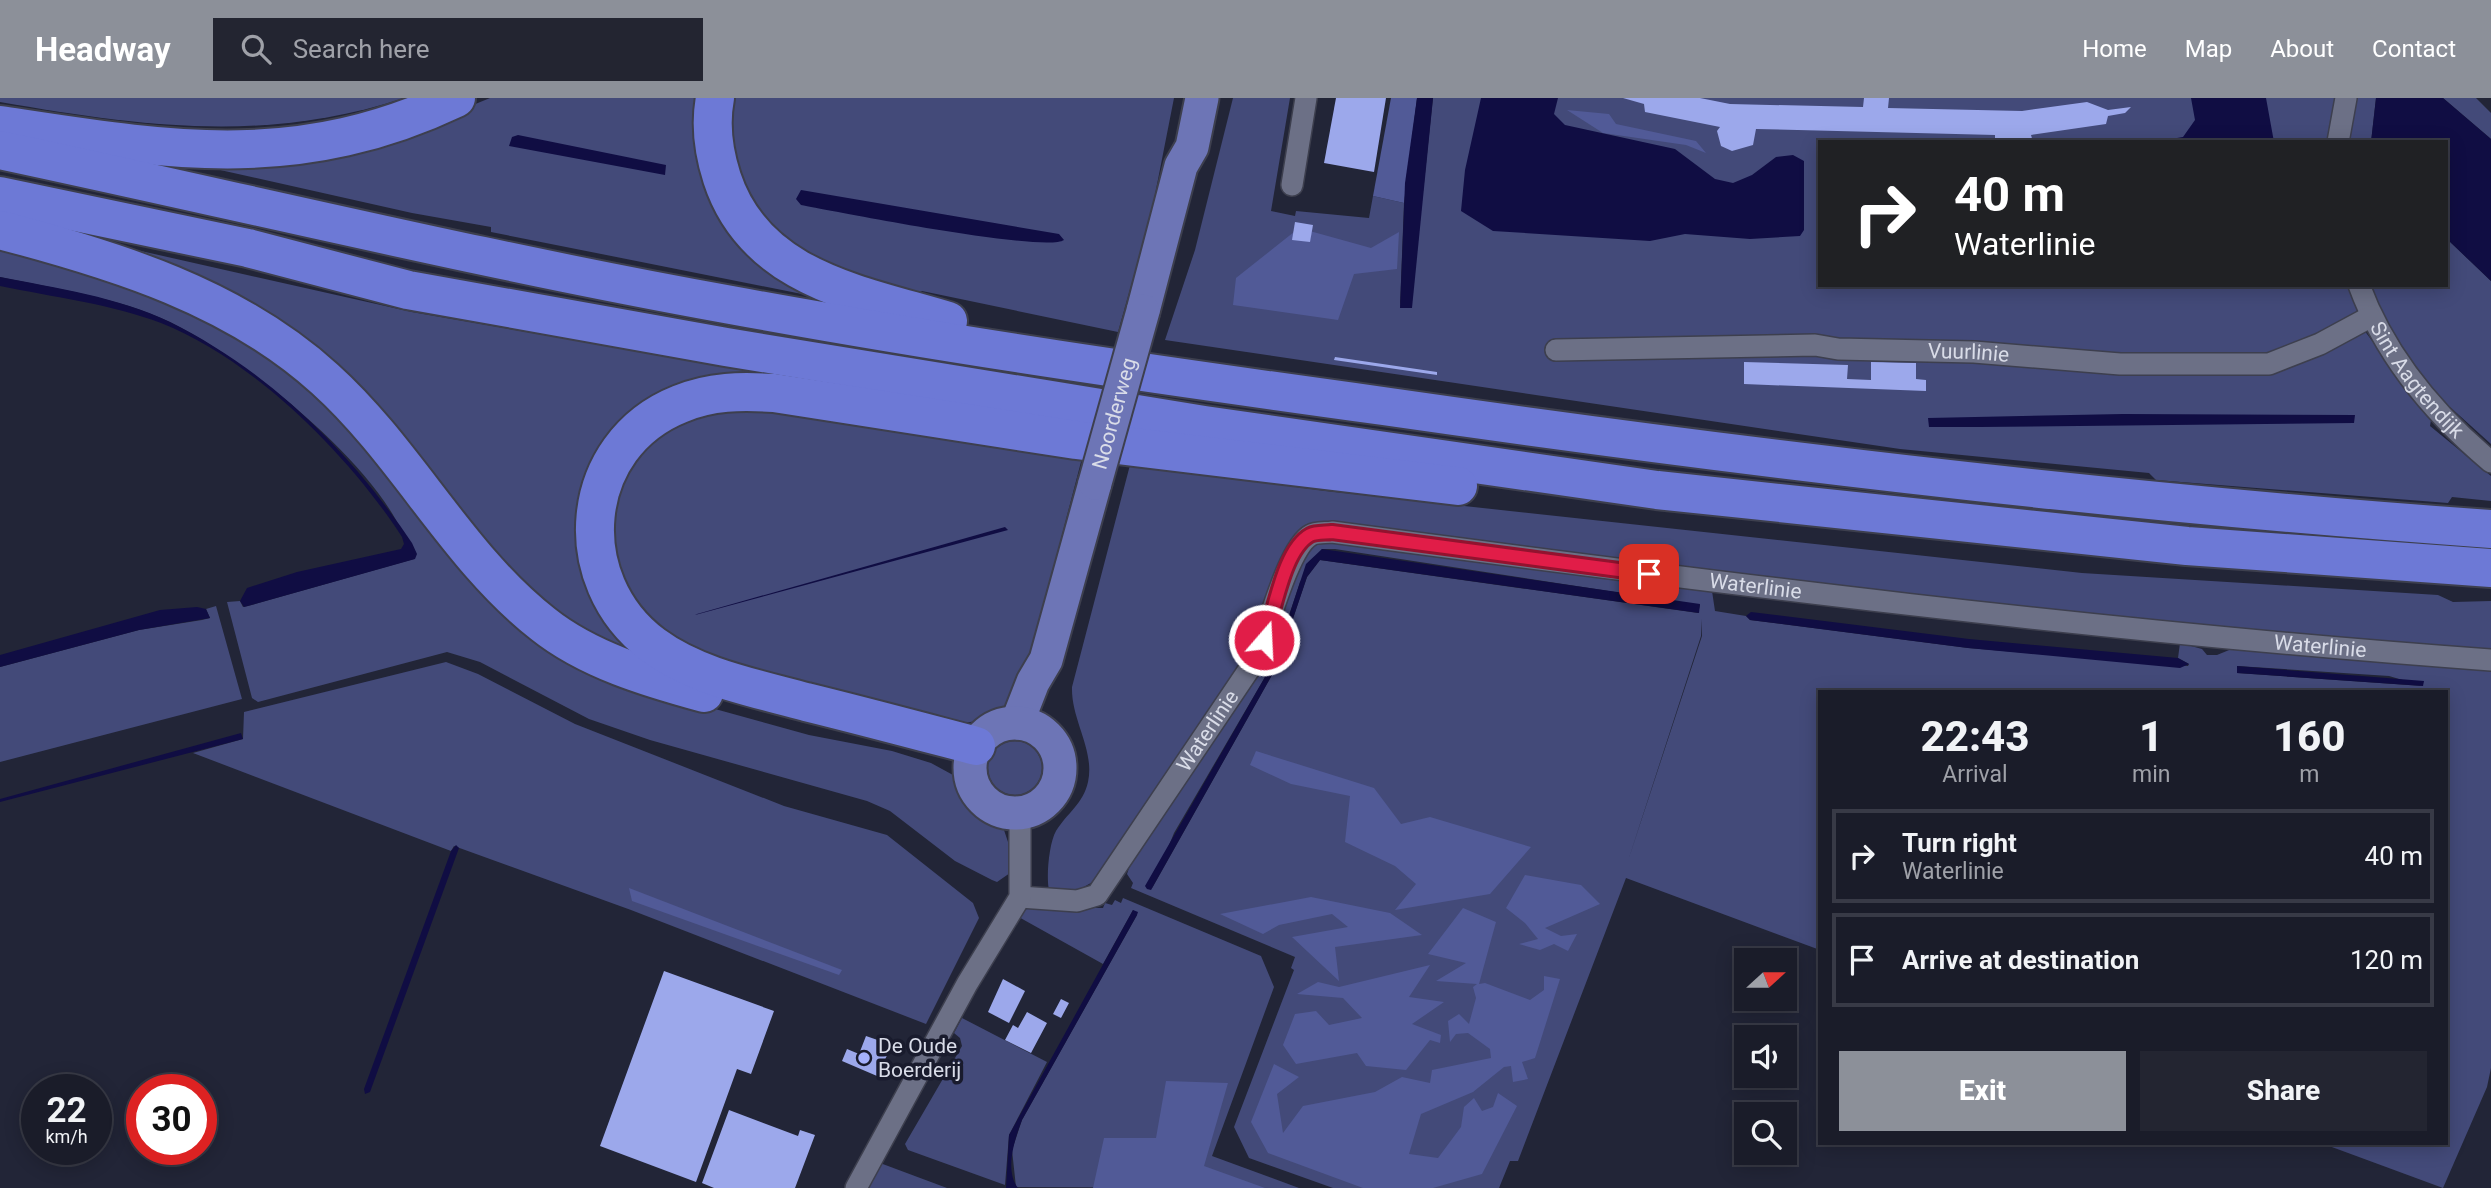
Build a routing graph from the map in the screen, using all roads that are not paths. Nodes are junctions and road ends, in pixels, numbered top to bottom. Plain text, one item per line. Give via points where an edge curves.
1 (456, 98) edge
2 (715, 98) edge
3 (1306, 98) edge
4 (2346, 98) edge
5 (1199, 103) edge
6 (0, 124) edge
7 (2338, 140) edge
8 (0, 150) edge
9 (1292, 185) dead end
10 (0, 196) edge
11 (0, 230) edge
12 (2360, 287) edge
13 (2370, 317) junction
14 (1556, 350) dead end
15 (1095, 366) junction
16 (2491, 462) edge
17 (1657, 489) junction
18 (2491, 529) edge
19 (2491, 568) edge
20 (2491, 660) edge
21 (1029, 726) junction
22 (973, 756) junction
23 (1020, 813) junction
24 (1020, 897) junction
25 (856, 1188) edge

1 - 6 highway via 341,138 252,150 162,148
2 - 15 highway via 715,150 725,188 750,232 776,257 862,297
3 - 9 street
4 - 7 street
5 - 21 main road, Noorderweg, bridge via 1180,138 1181,166 1046,660 1047,684
8 - 15 highway via 537,268 733,306
10 - 17 highway via 248,248 408,290 590,323 1204,425
11 - 22 highway via 154,276 211,302 274,340 324,377 376,428 516,601 545,626 584,649 671,684
12 - 13 street, Sint Aagtendijk
13 - 14 street, Vuurlinie via 2269,364 2120,365 1815,345
13 - 16 street, Sint Aagtendijk via 2432,407
15 - 18 highway via 1609,439 1959,481 2276,514
17 - 19 highway via 2188,546
17 - 22 highway via 1560,497 1359,476 1076,440 774,393 706,395 664,411 634,433 610,467 594,523 603,584 627,622 682,665
20 - 24 street, Waterlinie via 2256,643 1728,584 1332,532 1311,534 1297,548 1284,576 1256,659 1097,895 1077,901
21 - 22 main road via 993,729
21 - 23 main road via 1051,741 1060,771 1056,786 1041,804
22 - 23 main road via 976,789 990,806
23 - 24 street
24 - 25 street

